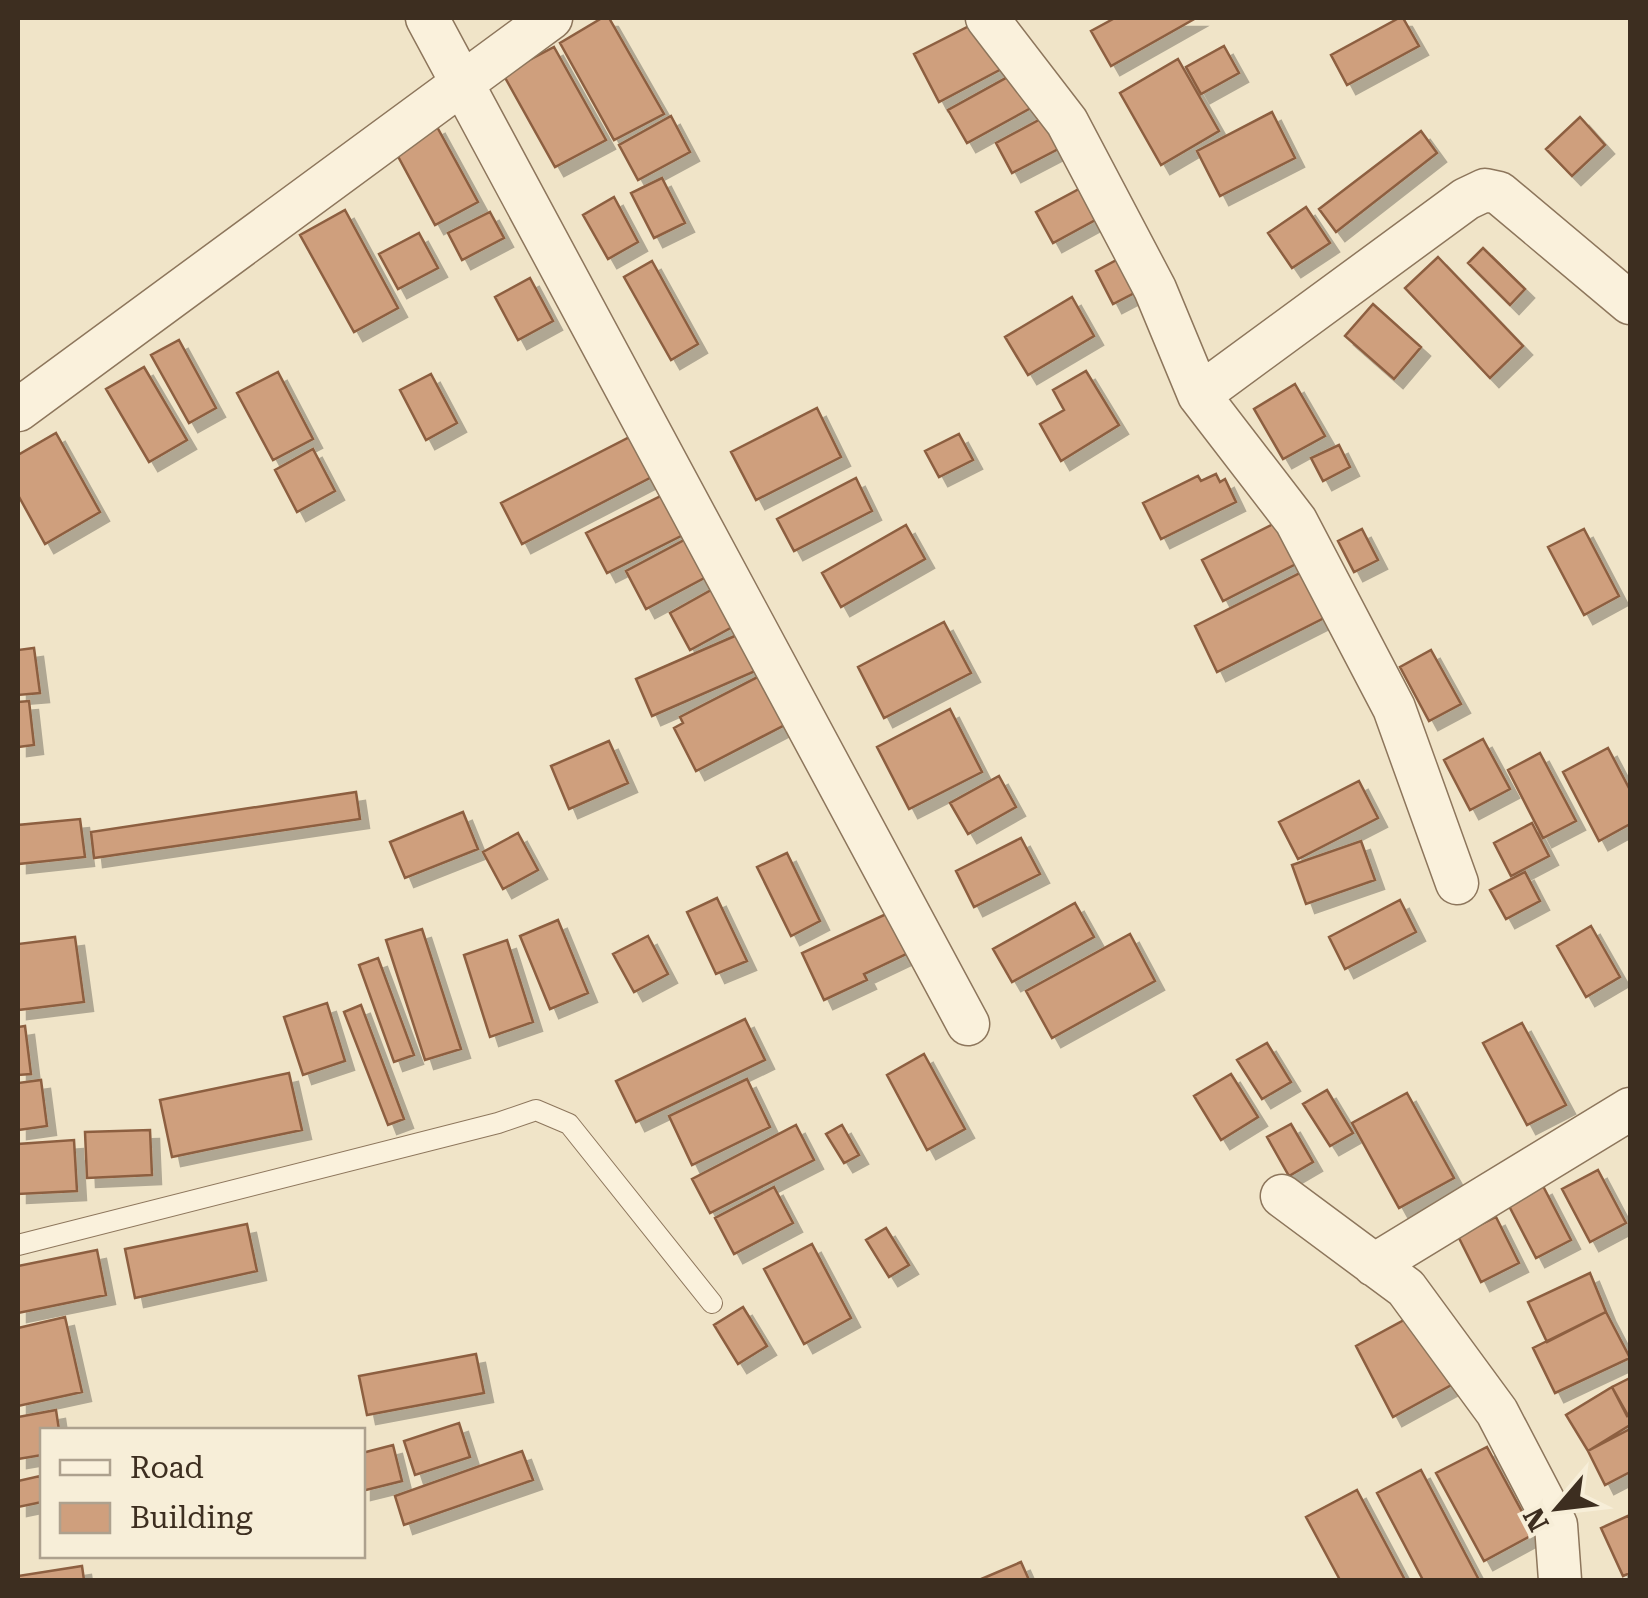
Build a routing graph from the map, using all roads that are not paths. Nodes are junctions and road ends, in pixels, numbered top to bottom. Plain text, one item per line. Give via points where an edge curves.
1 (427, 18) edge
2 (551, 18) edge
3 (986, 18) edge
4 (462, 83) junction
5 (1630, 303) edge
6 (1199, 394) junction
7 (18, 410) edge
8 (1457, 884) dead end
9 (968, 1024) dead end
10 (1630, 1108) edge
11 (1282, 1196) dead end
12 (18, 1245) edge
13 (1374, 1265) junction
14 (712, 1303) dead end
15 (1560, 1580) edge

1 - 4 street
2 - 4 street
3 - 6 street via 1067,122 1155,289
4 - 7 street
4 - 9 street
5 - 6 street via 1500,193 1485,190
6 - 8 street via 1296,521 1332,589 1394,708
10 - 13 street
11 - 13 street
12 - 14 lane via 536,1110 569,1124
13 - 15 street via 1406,1288 1497,1412 1556,1525

